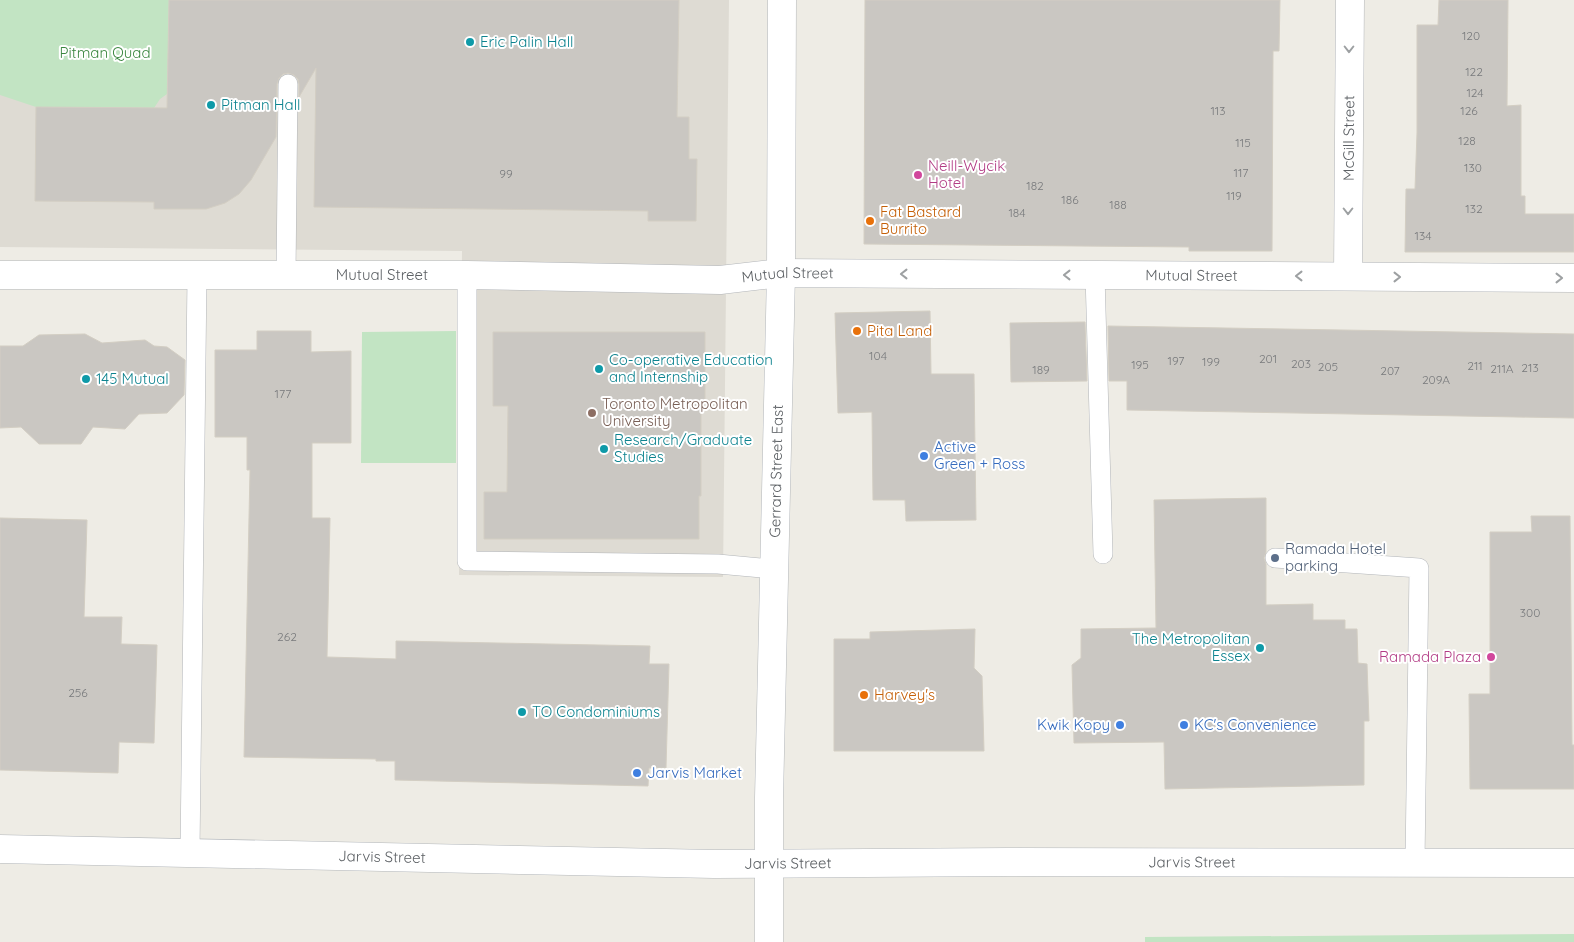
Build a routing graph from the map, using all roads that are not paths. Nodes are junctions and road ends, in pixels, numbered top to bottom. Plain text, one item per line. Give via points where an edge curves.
1 (782, 0) edge
2 (1350, 0) edge
3 (288, 84) dead end
4 (781, 273) junction
5 (0, 275) edge
6 (467, 275) junction
7 (1095, 275) junction
8 (198, 276) junction
9 (286, 276) junction
10 (1348, 276) junction
11 (1574, 278) edge
12 (1103, 554) dead end
13 (1275, 558) dead end
14 (773, 569) junction
15 (0, 849) edge
16 (190, 852) junction
17 (1415, 863) junction
18 (1574, 863) edge
19 (769, 864) junction
20 (769, 942) edge

1 - 4 street, Gerrard Street East
2 -> 10 street, McGill Street
3 - 9 lane
4 - 6 street, Mutual Street via 720,280
7 -> 4 street, Mutual Street
4 - 14 street, Gerrard Street East
5 - 8 street, Mutual Street
6 - 9 street, Mutual Street
6 - 14 lane via 467,561 718,564
10 -> 7 street, Mutual Street
7 - 12 lane
8 - 9 street, Mutual Street
8 - 16 lane
10 -> 11 street, Mutual Street
13 - 17 lane via 1419,568
14 - 19 street, Gerrard Street East
15 - 16 street, Jarvis Street
16 - 19 street, Jarvis Street
17 - 18 street, Jarvis Street
17 - 19 street, Jarvis Street
19 - 20 street, Gerrard Street East

